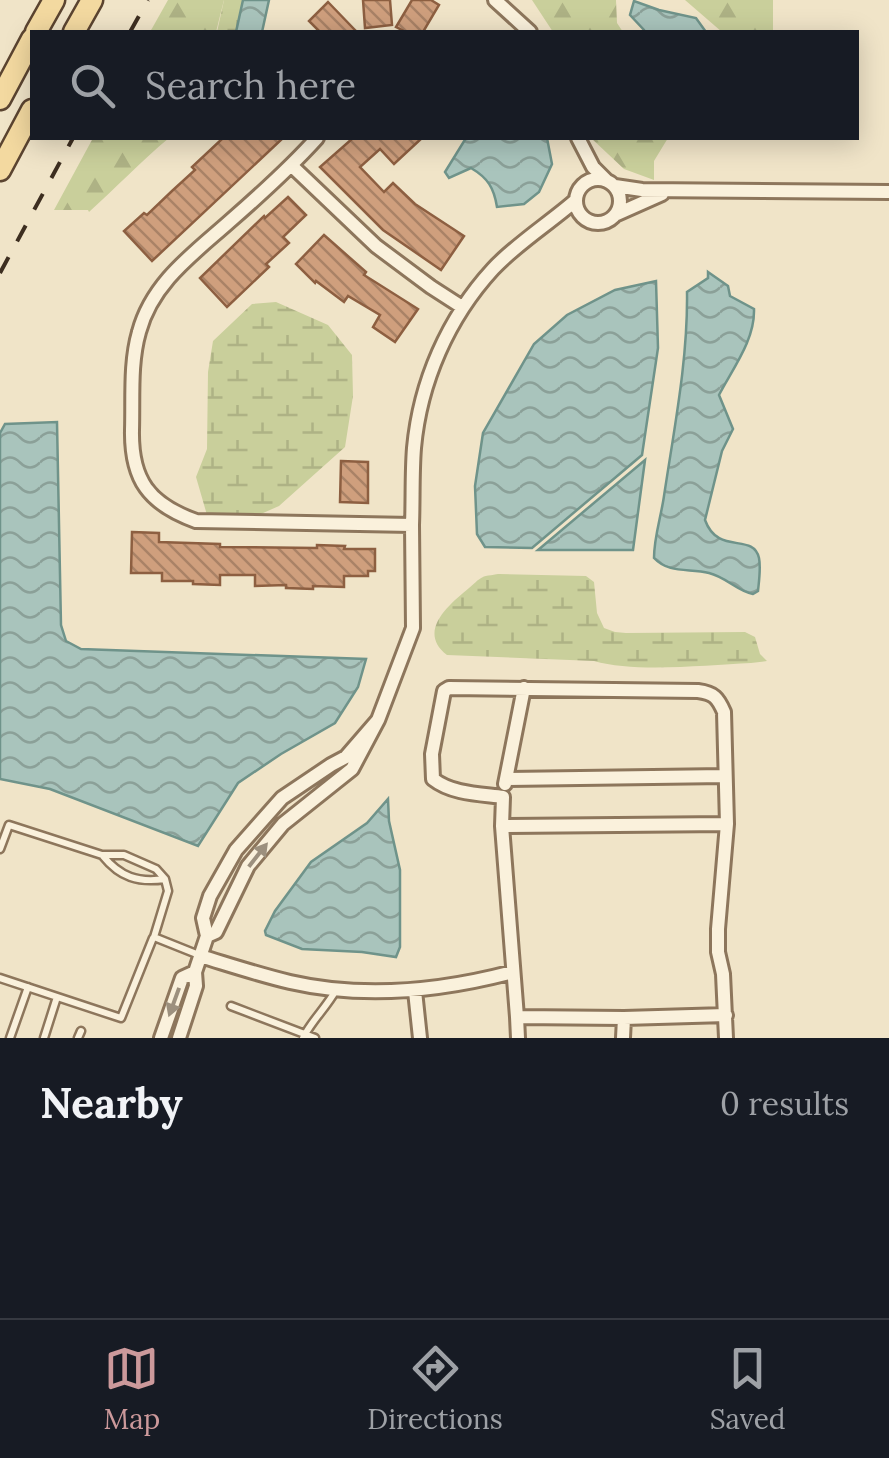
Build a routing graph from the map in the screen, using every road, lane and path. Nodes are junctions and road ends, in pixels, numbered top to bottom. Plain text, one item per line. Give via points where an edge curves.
1 (54, 0) edge
2 (92, 0) edge
3 (496, 0) edge
4 (37, 30) edge
5 (75, 30) edge
6 (528, 30) edge
7 (30, 43) edge
8 (0, 99) edge
9 (30, 114) edge
10 (315, 140) edge
11 (576, 140) edge
12 (577, 140) edge
13 (292, 166) junction
14 (0, 170) edge
15 (610, 183) junction
16 (582, 186) junction
17 (679, 190) junction
18 (889, 192) edge
19 (576, 200) junction
20 (617, 214) junction
21 (584, 219) junction
22 (546, 226) junction
23 (462, 307) junction
24 (412, 525) junction
25 (524, 688) junction
26 (378, 720) junction
27 (725, 776) junction
28 (506, 779) junction
29 (503, 797) junction
30 (727, 824) junction
31 (502, 826) junction
32 (0, 849) edge
33 (102, 855) junction
34 (165, 879) junction
35 (207, 936) junction
36 (154, 937) junction
37 (200, 956) junction
38 (195, 972) junction
39 (513, 972) junction
40 (0, 978) edge
41 (28, 988) junction
42 (337, 988) junction
43 (415, 991) junction
44 (57, 997) junction
45 (231, 1006) dead end
46 (726, 1015) junction
47 (517, 1018) junction
48 (624, 1018) junction
49 (304, 1036) edge
50 (10, 1038) edge
51 (44, 1038) edge
52 (161, 1038) edge
53 (179, 1038) edge
54 (315, 1038) edge
55 (420, 1038) edge
56 (518, 1038) edge
57 (624, 1038) edge
58 (726, 1038) edge

1 - 4 main road
2 - 5 main road
3 - 6 street
7 - 8 main road
9 - 14 main road
10 - 13 street
11 - 16 street
12 - 15 street
13 - 23 street via 376,246
13 - 24 street via 170,274 154,297 134,355 136,473 157,501 196,521
15 - 16 street
15 - 17 street
15 - 20 street via 620,196
16 - 19 street
17 - 18 street
17 - 20 street
19 - 21 street
19 - 22 street
20 - 21 street via 598,224
21 - 22 street
22 - 23 street via 495,266
23 - 24 street via 422,401
24 - 26 street via 413,628
25 - 27 street via 714,695 724,712
25 - 28 street
25 - 29 street via 444,691 434,779
35 -> 26 street via 216,932 248,866 284,824 352,769
26 - 35 street via 346,757 282,798 236,850 210,896 203,918
27 - 28 street
27 - 30 street
28 - 29 street
29 - 31 street
30 - 31 street
30 - 46 street via 718,929
31 - 39 street
32 - 33 lane via 9,825
33 - 34 lane via 124,855
33 - 34 lane via 115,870 147,882
34 - 36 lane
35 - 37 street
36 - 37 lane
36 - 44 lane via 121,1018
37 - 38 street
37 - 42 street via 292,983
38 -> 52 street via 182,978
38 - 53 street
39 - 43 street
39 - 47 street
40 - 41 lane
41 - 44 lane
41 - 50 lane
42 - 43 street
42 - 49 lane
43 - 55 street
44 - 51 lane
45 - 49 lane
46 - 48 street
46 - 58 street
47 - 48 street
47 - 56 street
48 - 57 street
49 - 54 lane

